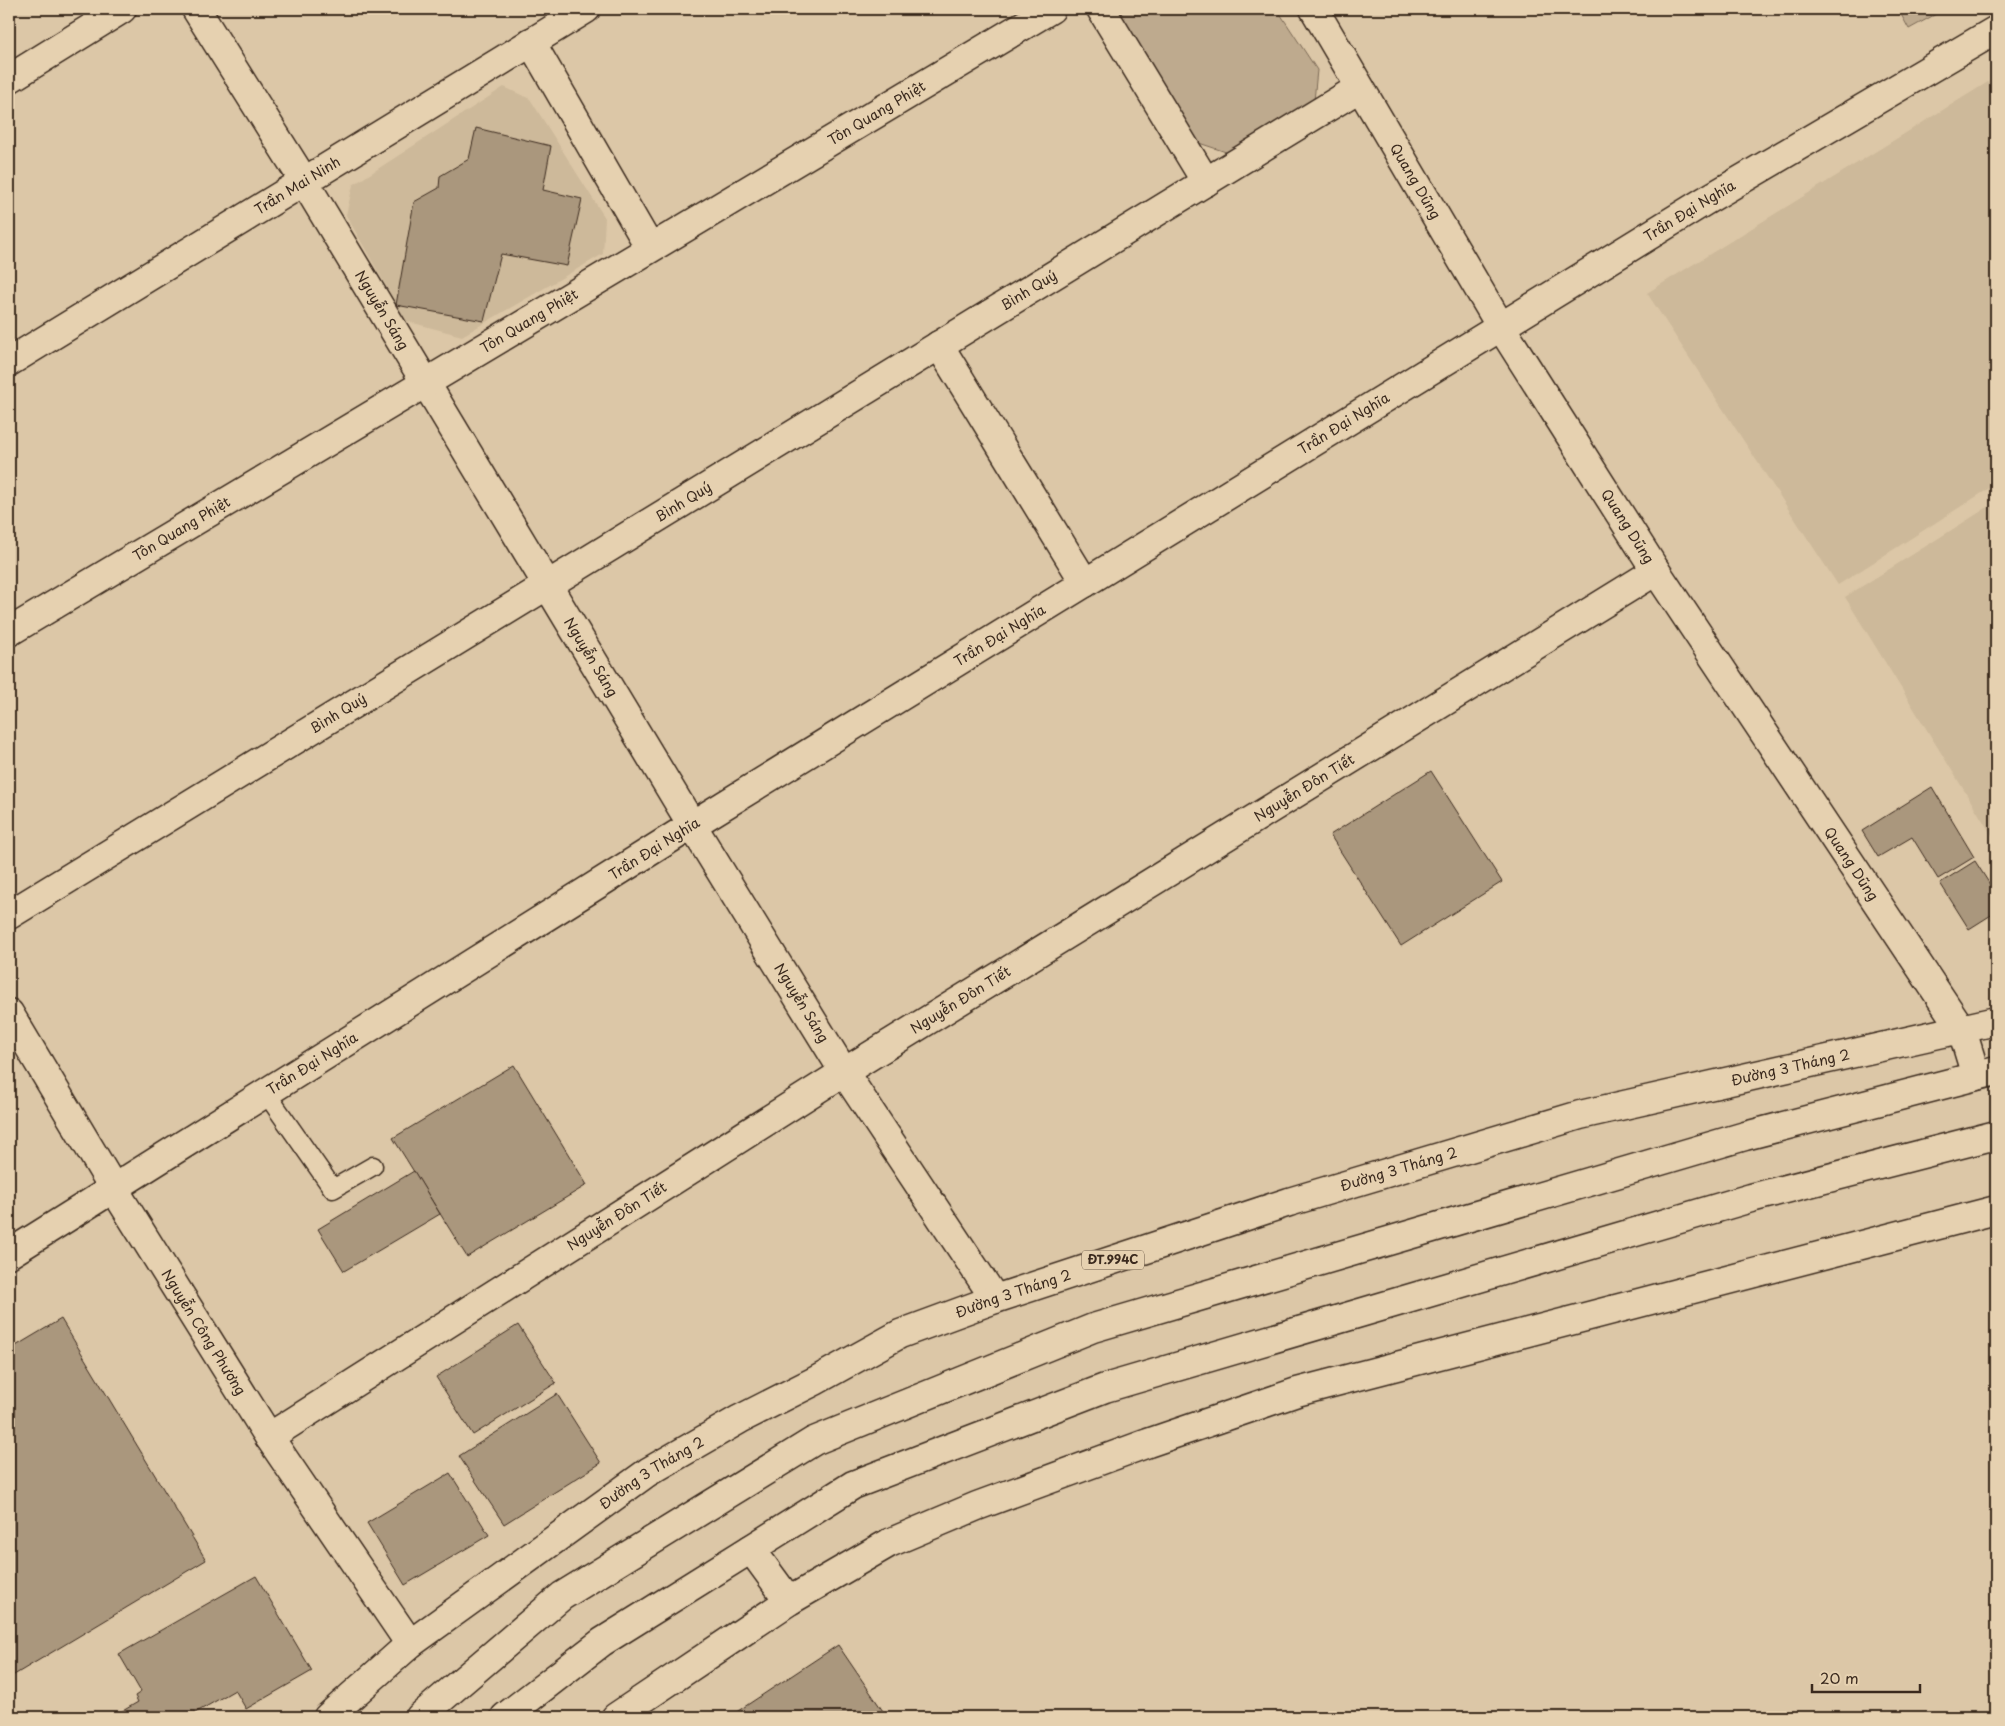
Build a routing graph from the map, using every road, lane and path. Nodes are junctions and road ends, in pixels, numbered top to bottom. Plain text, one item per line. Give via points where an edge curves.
1 (122, 9) edge
2 (196, 9) edge
3 (586, 9) edge
4 (1051, 9) edge
5 (1101, 9) edge
6 (1314, 9) edge
7 (1996, 30) edge
8 (531, 42) junction
9 (9, 78) edge
10 (1359, 88) junction
11 (304, 181) junction
12 (1206, 182) junction
13 (650, 248) junction
14 (1501, 327) junction
15 (940, 345) junction
16 (9, 362) edge
17 (426, 383) junction
18 (1656, 571) junction
19 (1085, 583) junction
20 (548, 585) junction
21 (9, 632) edge
22 (692, 825) junction
23 (9, 915) edge
24 (9, 1013) edge
25 (1996, 1022) edge
26 (1962, 1030) junction
27 (844, 1072) junction
28 (1986, 1074) edge
29 (266, 1093) junction
30 (1996, 1135) edge
31 (373, 1166) dead end
32 (114, 1188) junction
33 (1996, 1210) edge
34 (9, 1254) edge
35 (995, 1299) junction
36 (269, 1437) junction
37 (751, 1549) junction
38 (789, 1601) junction
39 (410, 1644) junction
40 (328, 1717) edge
41 (420, 1717) edge
42 (506, 1717) edge
43 (616, 1717) edge

1 - 9 street
2 - 11 street, Nguyễn Sáng
3 - 8 street, Trần Mai Ninh
4 - 13 street, Tôn Quang Phiệt
5 - 12 street
6 - 10 street, Quang Dũng
7 - 14 street, Trần Đại Nghĩa via 1705,201
8 - 11 street, Trần Mai Ninh
8 - 13 street
10 - 12 street, Bình Quý
10 - 14 street, Quang Dũng
11 - 16 street, Trần Mai Ninh
11 - 17 street, Nguyễn Sáng
12 - 15 street, Bình Quý
13 - 17 street, Tôn Quang Phiệt
14 - 18 street, Quang Dũng
14 - 19 street, Trần Đại Nghĩa
15 - 19 street
15 - 20 street, Bình Quý
17 - 20 street, Nguyễn Sáng
17 - 21 street, Tôn Quang Phiệt
18 - 26 street, Quang Dũng
18 - 27 street, Nguyễn Đôn Tiết
19 - 22 street, Trần Đại Nghĩa
20 - 22 street, Nguyễn Sáng
20 - 23 street, Bình Quý
22 - 27 street, Nguyễn Sáng
22 - 29 street, Trần Đại Nghĩa
24 - 32 street, Nguyễn Công Phương
25 - 26 street, Đường 3 Tháng 2 / ĐT.994C
26 - 28 street, Quang Dũng
26 - 35 street, Đường 3 Tháng 2 / ĐT.994C via 1580,1115 1289,1202
27 - 35 street, Nguyễn Sáng
27 - 36 street, Nguyễn Đôn Tiết
28 - 41 street via 1745,1136 1093,1328 814,1441 562,1596
29 - 31 lane via 334,1189
29 - 32 street, Trần Đại Nghĩa
30 - 37 street via 1751,1198 1105,1388 853,1485
32 - 34 street, Trần Đại Nghĩa
32 - 36 street, Nguyễn Công Phương
33 - 38 street via 1297,1392 977,1506 889,1543
35 - 39 street, Đường 3 Tháng 2 / ĐT.994C via 900,1334 648,1472
36 - 39 street, Nguyễn Công Phương
37 - 38 street
37 - 42 street via 602,1642
38 - 43 street
39 - 40 street, Đường 3 Tháng 2 / ĐT.994C

